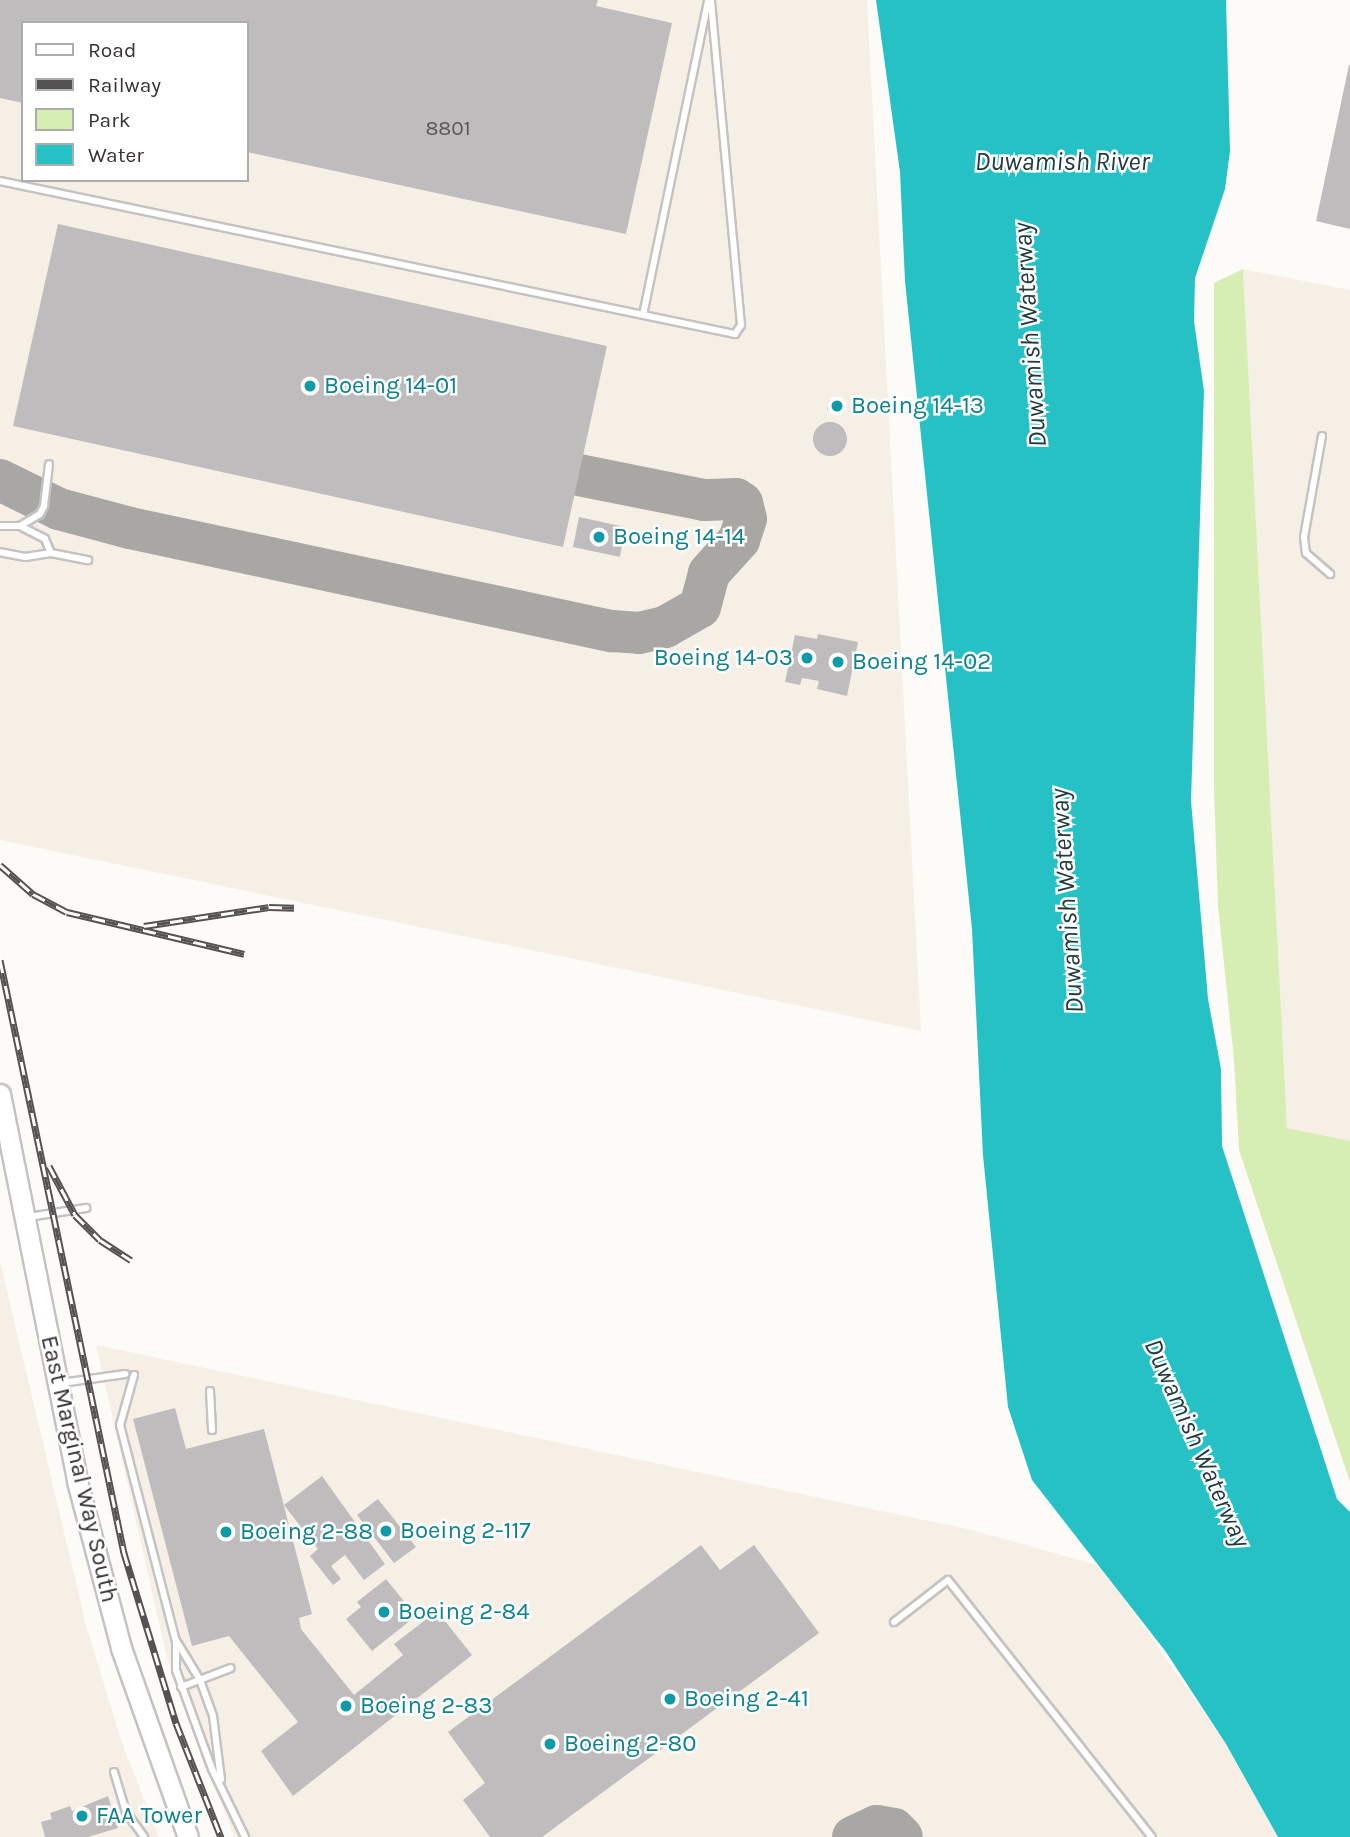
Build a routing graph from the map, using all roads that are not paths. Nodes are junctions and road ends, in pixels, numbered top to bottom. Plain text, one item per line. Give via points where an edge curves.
1 (709, 0) edge
2 (0, 181) edge
3 (643, 315) junction
4 (1322, 436) dead end
5 (48, 464) dead end
6 (0, 526) edge
7 (20, 526) junction
8 (0, 552) edge
9 (51, 553) junction
10 (88, 560) dead end
11 (1330, 574) dead end
12 (0, 1094) edge
13 (86, 1208) dead end
14 (26, 1218) junction
15 (125, 1374) dead end
16 (134, 1376) dead end
17 (58, 1384) junction
18 (210, 1391) dead end
19 (212, 1430) dead end
20 (894, 1622) dead end
21 (176, 1641) junction
22 (231, 1668) dead end
23 (200, 1680) junction
24 (181, 1687) junction
25 (114, 1772) dead end
26 (222, 1781) junction
27 (144, 1837) edge
28 (188, 1837) edge
29 (245, 1837) edge
30 (1152, 1837) edge

1 - 3 lane
1 - 3 lane via 739,331
2 - 3 lane
4 - 11 lane via 1304,537 1306,552
5 - 7 lane via 44,506 40,514
6 - 7 lane
7 - 9 lane via 45,539
8 - 9 lane via 25,557
9 - 10 lane
12 - 14 main road, East Marginal Way South
13 - 14 lane
14 - 17 main road, East Marginal Way South
15 - 17 lane
16 - 21 lane via 120,1425
17 - 28 main road, East Marginal Way South via 77,1481 121,1648
18 - 19 lane
20 - 30 lane via 948,1580
21 - 23 lane
21 - 24 lane
22 - 23 lane
23 - 24 lane
23 - 26 lane via 215,1725
24 - 26 lane via 212,1769
25 - 27 lane via 126,1812
26 - 29 lane

